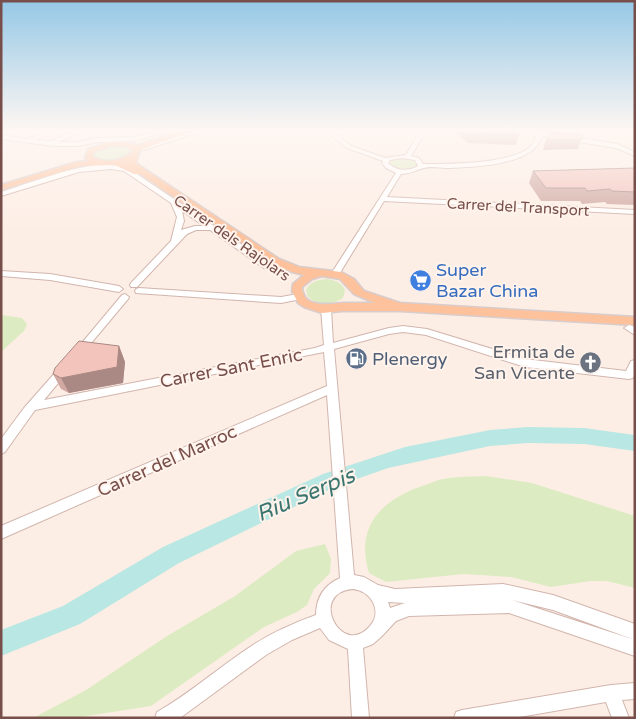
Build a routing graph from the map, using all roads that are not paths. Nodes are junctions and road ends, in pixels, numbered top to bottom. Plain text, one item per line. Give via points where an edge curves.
1 (58, 165) edge
2 (82, 165) edge
3 (122, 165) edge
4 (134, 165) edge
5 (386, 165) edge
6 (475, 165) edge
7 (421, 166) joint
8 (61, 170) junction
9 (400, 171) junction
10 (54, 178) junction
11 (1, 184) edge
12 (1, 188) edge
13 (1, 194) edge
14 (383, 199) junction
15 (172, 200) junction
16 (635, 212) edge
17 (213, 228) junction
18 (174, 241) junction
19 (281, 269) junction
20 (1, 272) edge
21 (317, 274) junction
22 (336, 274) junction
23 (137, 288) junction
24 (356, 290) junction
25 (298, 292) junction
26 (122, 293) junction
27 (342, 307) junction
28 (400, 307) junction
29 (326, 309) junction
30 (633, 327) edge
31 (328, 348) junction
32 (635, 364) edge
33 (632, 376) edge
34 (332, 388) junction
35 (34, 406) junction
36 (1, 449) edge
37 (1, 533) edge
38 (348, 582) junction
39 (373, 591) junction
40 (324, 619) junction
41 (377, 631) junction
42 (635, 632) edge
43 (354, 643) junction
44 (635, 648) edge
45 (635, 692) edge
46 (612, 693) junction
47 (163, 718) edge
48 (361, 718) edge
49 (462, 718) edge
50 (621, 718) edge

1 - 11 main road
2 - 8 main road
3 - 19 main road, Carrer dels Rajolars
4 - 21 main road, Carrer dels Rajolars via 275,261
5 - 9 street
6 - 7 street
7 - 9 street via 413,171
8 - 10 street
8 - 12 main road
9 - 14 street
10 - 13 street
10 - 15 street via 88,168 120,168
14 - 16 street, Carrer del Transport
14 - 22 street
15 - 17 street
15 - 18 street via 180,213 180,226
17 - 18 street via 189,229
17 - 19 street via 267,266
18 - 23 street
19 - 25 main road, Carrer dels Rajolars
20 - 26 street via 50,277
21 - 22 main road
21 - 25 main road via 304,278
22 - 24 main road via 351,282
23 - 25 street via 281,300
23 - 26 street via 127,285
24 - 27 main road via 354,298
24 - 28 main road via 374,300
25 - 29 main road via 308,305
26 - 35 street
27 - 28 main road
27 - 29 main road
28 - 30 main road
29 - 31 street
31 - 33 street, Carrer Sant Enric via 396,329 414,329 525,363
31 - 34 street
31 - 35 street, Carrer Sant Enric
32 - 33 street
34 - 37 street, Carrer del Marroc
34 - 38 street
35 - 36 street
38 - 39 street via 365,585
38 - 40 street via 333,588 328,594
39 - 41 street via 382,614
39 - 42 street via 395,596 517,593 538,597
40 - 43 street via 332,634
40 - 47 street via 283,636 253,654
41 - 43 street via 371,637
41 - 44 street via 391,615 409,609 509,606
43 - 48 street
45 - 46 street
46 - 49 street
46 - 50 street

